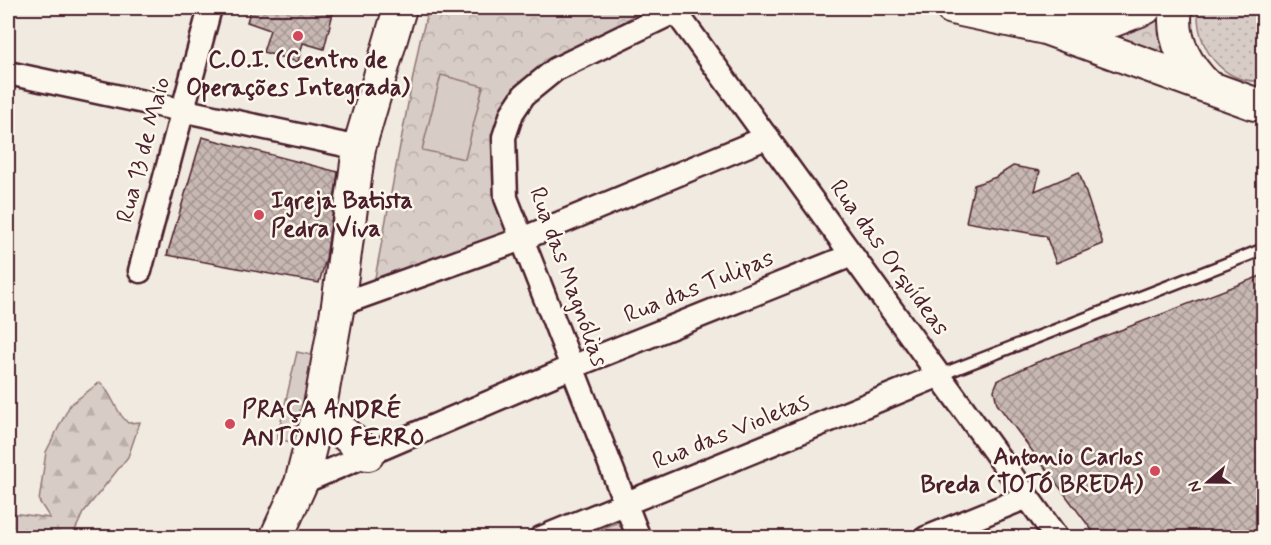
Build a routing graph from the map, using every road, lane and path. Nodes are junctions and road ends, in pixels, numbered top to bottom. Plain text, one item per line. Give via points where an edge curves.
1 (210, 8) edge
2 (400, 8) edge
3 (952, 8) edge
4 (1145, 8) edge
5 (1176, 8) edge
6 (676, 9) edge
7 (1045, 28) junction
8 (8, 73) edge
9 (1207, 86) junction
10 (1261, 106) edge
11 (181, 110) junction
12 (768, 137) junction
13 (359, 148) junction
14 (522, 239) junction
15 (1263, 249) edge
16 (852, 255) junction
17 (140, 271) dead end
18 (338, 305) junction
19 (572, 367) junction
20 (940, 375) junction
21 (319, 412) junction
22 (368, 454) junction
23 (301, 483) junction
24 (1027, 497) junction
25 (626, 504) junction
26 (276, 537) edge
27 (541, 537) edge
28 (639, 537) edge
29 (926, 537) edge
30 (1058, 537) edge

1 - 11 street, Rua 13 de Maio
2 - 13 street
3 - 7 street
4 - 7 street via 1114,20
5 - 9 street via 1176,35 1182,54 1192,72
6 - 12 street, Rua das Orquídeas
6 - 14 street, Rua das Magnólias via 556,69 524,95 504,136 506,198
7 - 9 street
8 - 11 street
9 - 10 street
11 - 13 street
11 - 17 street, Rua 13 de Maio
12 - 14 street
12 - 16 street, Rua das Orquídeas
13 - 18 street
14 - 18 street
14 - 19 street, Rua das Magnólias
15 - 20 lane
16 - 19 street, Rua das Tulipas
16 - 20 street, Rua das Orquídeas
18 - 21 street
19 - 22 street, Rua das Tulipas
19 - 25 street, Rua das Magnólias
20 - 24 street, Rua das Orquídeas
20 - 25 street, Rua das Violetas
21 - 22 street
21 - 23 street
22 - 23 street, Rua das Tulipas
23 - 26 street
24 - 29 street
24 - 30 street, Rua das Orquídeas
25 - 27 street, Rua das Violetas
25 - 28 street, Rua das Magnólias

